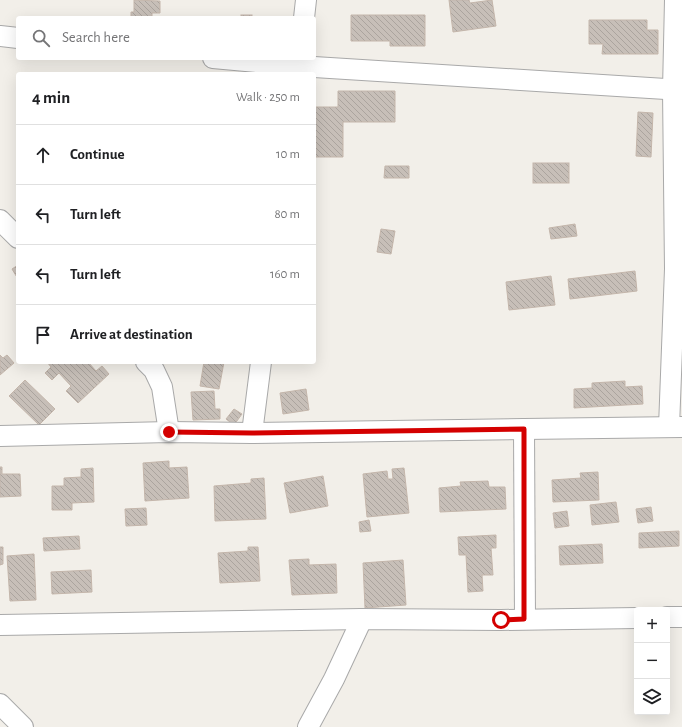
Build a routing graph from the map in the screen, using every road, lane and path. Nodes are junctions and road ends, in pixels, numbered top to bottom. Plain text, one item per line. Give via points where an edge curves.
1 (306, 0) edge
2 (675, 0) edge
3 (304, 16) edge
4 (0, 36) edge
5 (16, 38) edge
6 (234, 60) edge
7 (298, 66) edge
8 (677, 90) edge
9 (0, 220) edge
10 (16, 236) edge
11 (678, 269) edge
12 (148, 364) edge
13 (261, 364) edge
14 (675, 427) edge
15 (524, 429) junction
16 (169, 432) junction
17 (252, 433) junction
18 (0, 436) edge
19 (670, 617) edge
20 (682, 617) edge
21 (634, 618) edge
22 (362, 619) junction
23 (524, 619) junction
24 (0, 625) edge
25 (0, 704) edge
26 (23, 727) edge
27 (308, 727) edge

1 - 3 street
2 - 8 street
4 - 5 street
6 - 7 street
7 - 8 street
8 - 11 street
9 - 10 street
11 - 14 street
12 - 16 street via 154,370 162,387
13 - 17 street
14 - 15 street
15 - 17 street
15 - 23 street
16 - 17 street
16 - 18 street
19 - 20 street
21 - 23 street
22 - 23 street
22 - 24 street
22 - 27 street
25 - 26 street

